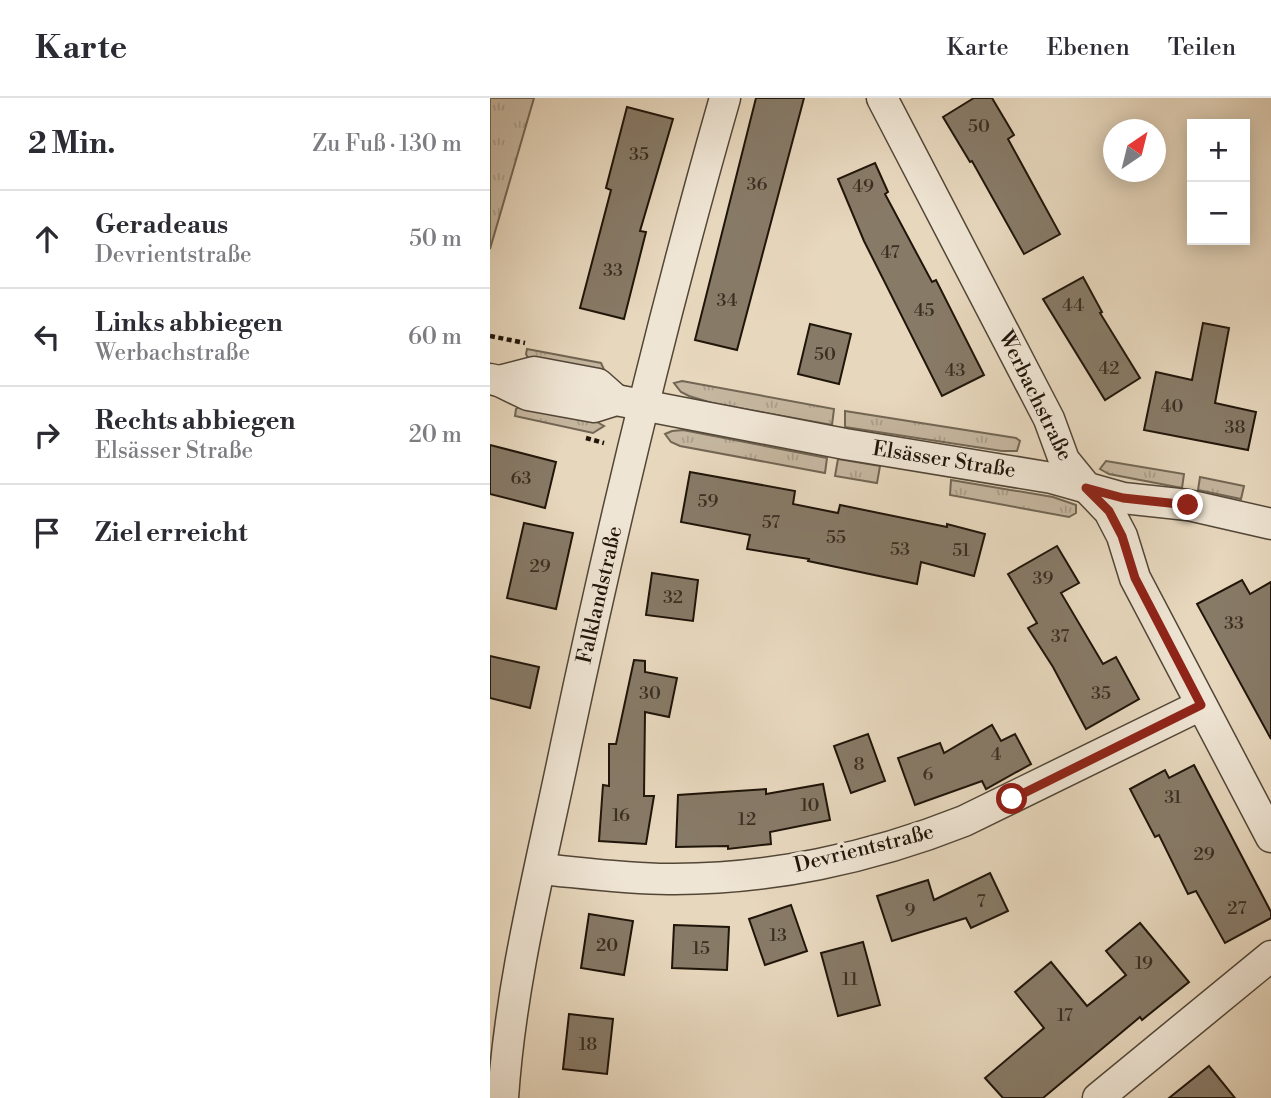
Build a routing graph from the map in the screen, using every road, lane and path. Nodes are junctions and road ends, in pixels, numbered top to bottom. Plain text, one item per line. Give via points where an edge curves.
1 (725, 98) edge
2 (882, 98) edge
3 (495, 380) edge
4 (645, 405) junction
5 (1086, 488) junction
6 (1271, 524) edge
7 (1201, 705) junction
8 (1271, 837) edge
9 (541, 869) junction
10 (1271, 956) edge
11 (503, 1098) edge
12 (1098, 1098) edge

1 - 4 street, Falklandstraße
2 - 5 street, Werbachstraße via 1049,419 1064,460
3 - 4 street, Elsässer Straße via 534,372 598,384 616,400
4 - 5 street, Elsässer Straße via 1052,478
4 - 9 street, Falklandstraße via 598,598
5 - 6 street, Elsässer Straße
5 - 7 street, Werbachstraße via 1109,511 1135,578
7 - 8 street, Werbachstraße
7 - 9 street, Devrientstraße via 964,821 850,857 701,878 633,878
9 - 11 street, Falklandstraße via 520,957
10 - 12 street

